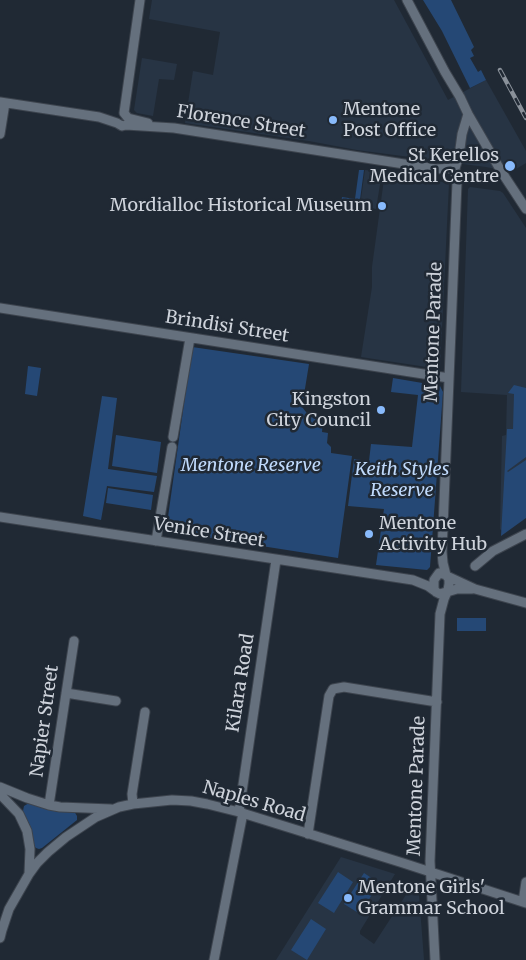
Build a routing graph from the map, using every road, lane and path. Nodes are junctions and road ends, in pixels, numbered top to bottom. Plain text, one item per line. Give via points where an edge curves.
1 (140, 0) edge
2 (407, 0) edge
3 (2, 102) edge
4 (468, 114) junction
5 (122, 119) junction
6 (0, 134) edge
7 (456, 173) junction
8 (526, 209) edge
9 (0, 308) edge
10 (190, 338) junction
11 (449, 378) junction
12 (173, 437) dead end
13 (172, 447) dead end
14 (0, 517) edge
15 (526, 534) edge
16 (156, 541) junction
17 (276, 560) junction
18 (475, 566) dead end
19 (442, 575) junction
20 (413, 580) junction
21 (475, 589) junction
22 (435, 591) junction
23 (447, 592) junction
24 (526, 603) edge
25 (440, 614) junction
26 (74, 642) dead end
27 (66, 693) junction
28 (116, 702) dead end
29 (437, 702) junction
30 (145, 712) dead end
31 (0, 787) edge
32 (0, 794) edge
33 (27, 798) junction
34 (133, 804) junction
35 (49, 805) junction
36 (76, 807) junction
37 (115, 809) junction
38 (241, 812) junction
39 (19, 814) junction
40 (82, 825) junction
41 (308, 834) junction
42 (430, 871) junction
43 (29, 874) junction
44 (526, 882) edge
45 (524, 902) edge
46 (0, 938) edge
47 (214, 960) edge
48 (435, 960) edge

1 - 5 street
2 - 4 street
3 - 5 street, Florence Street
3 - 6 street
4 - 7 street, Mentone Parade
4 - 8 street
5 - 7 street, Florence Street
7 - 11 street, Mentone Parade
9 - 10 street, Brindisi Street
10 - 11 street, Brindisi Street
10 - 12 street
11 - 19 street, Mentone Parade
13 - 16 street
14 - 16 street, Venice Street
15 - 18 street via 493,551
16 - 17 street, Venice Street
17 - 20 street, Venice Street
17 - 38 street, Kilara Road via 247,750
19 - 20 street, Venice Street
19 - 21 street
19 - 22 street via 433,582
19 - 23 street via 449,580
20 - 22 street, Venice Street
21 - 23 street
21 - 24 street
22 - 23 street via 440,594
22 - 25 street, Mentone Parade
23 - 25 street, Mentone Parade
25 - 29 street, Mentone Parade
26 - 27 street, Napier Street
27 - 28 street
27 - 35 street, Napier Street
29 - 41 street via 333,689 329,696
29 - 42 street, Mentone Parade
30 - 34 street
31 - 33 street
32 - 39 street
33 - 35 street
33 - 39 street via 21,804
34 - 37 street, Naples Road
34 - 38 street, Naples Road via 191,801
35 - 36 street
36 - 37 street
36 - 40 street
37 - 40 street, Naples Road
38 - 41 street, Naples Road
38 - 47 street, Kilara Road
39 - 43 street via 29,839
40 - 43 street, Naples Road via 48,852
41 - 42 street, Naples Road
42 - 45 street, Naples Road
42 - 48 street, Mentone Parade
43 - 46 street, Naples Road via 9,909
44 - 45 street

